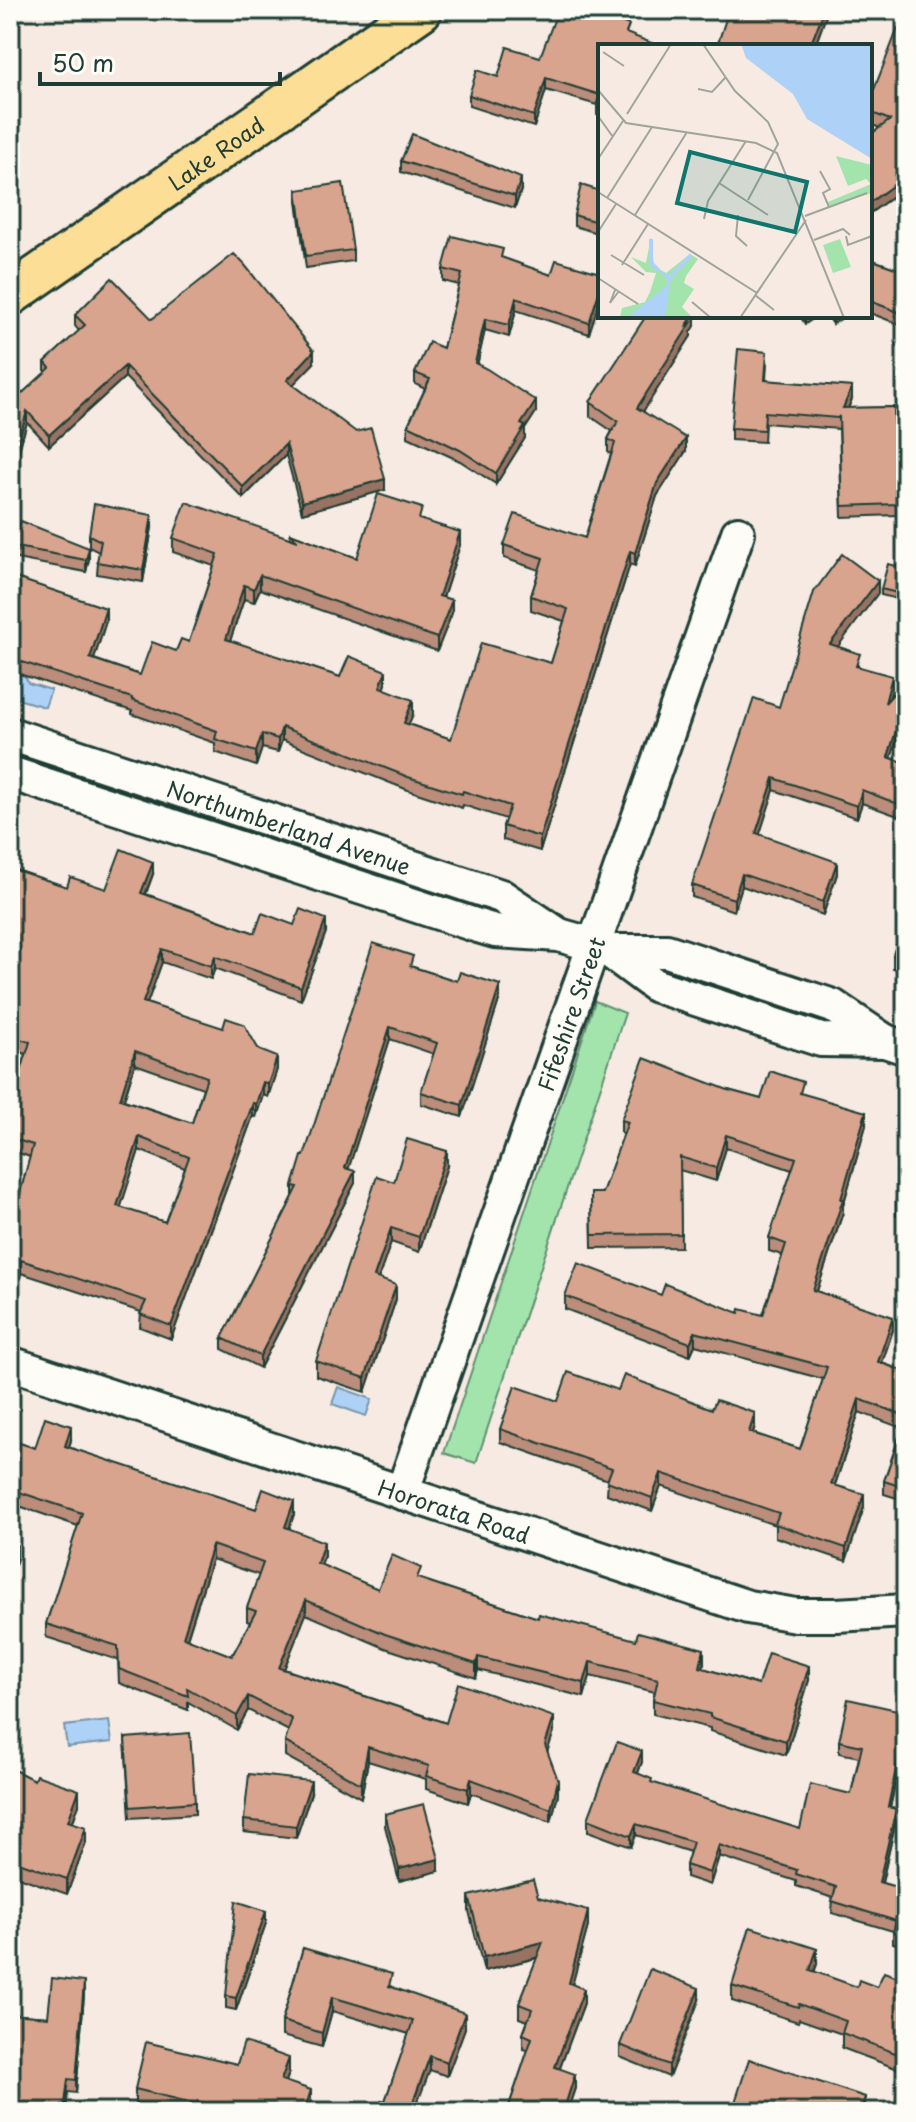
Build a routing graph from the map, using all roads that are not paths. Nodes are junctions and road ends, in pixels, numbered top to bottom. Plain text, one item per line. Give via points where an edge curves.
1 (421, 10) edge
2 (10, 295) edge
3 (738, 533) dead end
4 (10, 734) edge
5 (10, 773) edge
6 (559, 935) junction
7 (601, 948) junction
8 (895, 1045) edge
9 (10, 1363) edge
10 (402, 1493) junction
11 (906, 1611) edge

1 - 2 main road, Lake Road
3 - 7 street, Fifeshire Street
4 - 6 street, Northumberland Avenue via 501,896
5 - 6 street, Northumberland Avenue via 486,929
6 - 7 street, Northumberland Avenue
7 - 8 street, Northumberland Avenue via 656,986 821,1040
7 - 10 street, Fifeshire Street
9 - 10 street, Hororata Road
10 - 11 street, Hororata Road via 748,1607 796,1615

